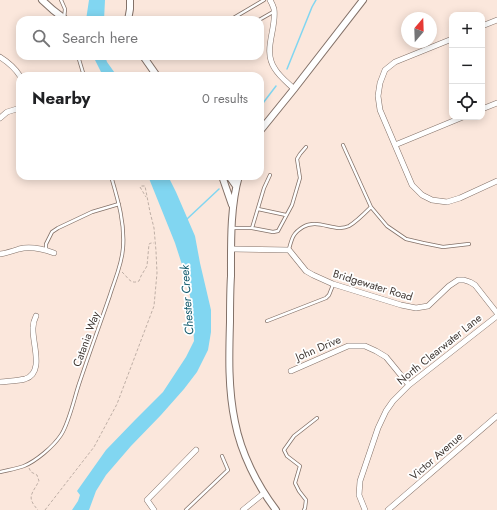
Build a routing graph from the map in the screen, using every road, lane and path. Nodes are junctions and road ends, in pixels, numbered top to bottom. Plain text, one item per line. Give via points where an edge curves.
1 (42, 0) edge
2 (61, 0) edge
3 (130, 0) edge
4 (264, 0) edge
5 (270, 0) edge
6 (363, 0) edge
7 (130, 9) junction
8 (274, 12) junction
9 (60, 16) edge
10 (65, 16) edge
11 (129, 16) edge
12 (131, 16) edge
13 (237, 16) edge
14 (264, 17) edge
15 (497, 20) edge
16 (485, 25) edge
17 (449, 40) edge
18 (0, 57) edge
19 (79, 60) edge
20 (146, 60) edge
21 (17, 72) edge
22 (83, 72) edge
23 (154, 72) edge
24 (294, 89) junction
25 (497, 103) edge
26 (485, 108) edge
27 (16, 109) edge
28 (0, 118) edge
29 (456, 120) edge
30 (264, 126) edge
31 (343, 145) dead end
32 (395, 145) junction
33 (306, 147) dead end
34 (270, 175) dead end
35 (112, 180) edge
36 (223, 180) edge
37 (232, 180) edge
38 (237, 180) edge
39 (497, 181) edge
40 (236, 186) junction
41 (146, 197) junction
42 (119, 204) junction
43 (371, 207) junction
44 (258, 209) junction
45 (233, 211) junction
46 (286, 215) junction
47 (232, 228) junction
48 (252, 228) junction
49 (156, 242) junction
50 (469, 244) dead end
51 (46, 250) junction
52 (232, 250) junction
53 (289, 250) junction
54 (0, 254) edge
55 (54, 254) dead end
56 (118, 269) junction
57 (333, 284) junction
58 (497, 314) edge
59 (36, 316) dead end
60 (267, 321) dead end
61 (291, 371) dead end
62 (0, 382) edge
63 (409, 385) junction
64 (497, 416) edge
65 (317, 418) dead end
66 (196, 450) dead end
67 (222, 456) dead end
68 (27, 464) junction
69 (0, 472) edge
70 (264, 493) junction
71 (38, 510) edge
72 (45, 510) edge
73 (154, 510) edge
74 (186, 510) edge
75 (243, 510) edge
76 (276, 510) edge
77 (304, 510) edge
78 (365, 510) edge
79 (388, 510) edge

1 - 9 street
2 - 10 lane
3 - 7 street
4 - 13 lane
5 - 8 street
6 - 24 street
7 - 11 street
7 - 12 street
8 - 14 lane
8 - 24 street via 271,60 275,69
15 - 16 street
17 - 32 street via 395,62 385,70 378,96 380,110
18 - 21 street
19 - 22 lane
20 - 23 street
24 - 30 street
25 - 26 street
27 - 28 street
29 - 32 street
31 - 43 lane
32 - 39 street via 412,185 432,200 447,202
33 - 46 lane via 297,159 300,178 292,205
34 - 44 lane
35 - 42 lane, Catania Way
36 - 45 street
37 - 40 street
38 - 40 street
40 - 45 street
41 - 41 path via 145,186 141,186 141,191
41 - 49 path
42 - 51 lane via 92,212 58,228 52,232
42 - 56 lane, Catania Way via 123,224 123,249
43 - 50 lane via 387,226 406,238 444,247
43 - 53 lane via 343,228 319,224 306,225 293,235
44 - 46 lane
44 - 48 lane
45 - 47 street
46 - 48 lane via 278,231
47 - 48 lane
47 - 52 street
49 - 56 path via 149,244 147,266 139,281 130,281
49 - 72 path via 158,273 154,306 117,404 94,447
51 - 54 street via 31,248
51 - 55 street
52 - 53 street
52 - 70 street via 229,356 231,398 241,442
53 - 57 street, Bridgewater Road via 306,271
56 - 68 lane, Catania Way via 65,428 51,446
57 - 58 street, Bridgewater Road via 416,308 428,306 449,286 458,280 464,280 475,285
57 - 60 lane via 326,298
58 - 63 street, North Clearwater Lane
59 - 62 street via 32,329 35,371 24,379
61 - 63 street, John Drive via 348,346 365,346 386,357
63 - 78 street, North Clearwater Lane via 393,401 378,428 360,481 359,495
64 - 79 street, Victor Avenue
65 - 77 lane via 294,436 284,450 287,456 300,466 295,483 306,500
66 - 73 street via 147,500
67 - 74 lane via 228,470
68 - 69 lane, Catania Way
68 - 71 path via 39,481 31,495 31,500
70 - 75 street
70 - 76 street

